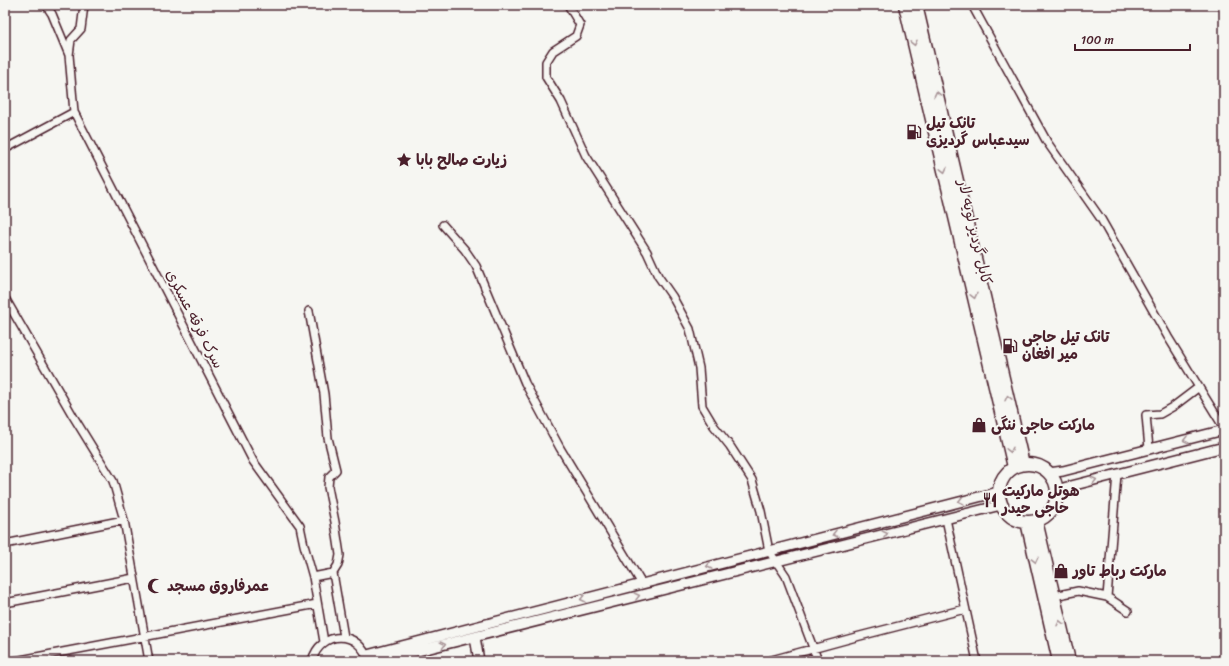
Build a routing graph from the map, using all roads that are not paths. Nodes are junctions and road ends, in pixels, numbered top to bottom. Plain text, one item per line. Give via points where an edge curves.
1 (46, 5) edge
2 (84, 5) edge
3 (568, 5) edge
4 (905, 5) edge
5 (916, 5) edge
6 (972, 5) edge
7 (69, 55) junction
8 (74, 112) junction
9 (5, 149) edge
10 (443, 225) dead end
11 (5, 298) edge
12 (309, 310) dead end
13 (1199, 387) junction
14 (1224, 429) edge
15 (1224, 447) edge
16 (1149, 449) junction
17 (1018, 465) junction
18 (1049, 473) junction
19 (1117, 474) junction
20 (1057, 490) junction
21 (998, 492) junction
22 (1001, 505) junction
23 (946, 519) junction
24 (124, 520) junction
25 (1031, 521) junction
26 (5, 544) edge
27 (769, 551) junction
28 (776, 561) junction
29 (333, 573) junction
30 (313, 577) junction
31 (134, 578) junction
32 (642, 584) junction
33 (1054, 596) junction
34 (1107, 597) junction
35 (5, 603) edge
36 (317, 604) junction
37 (965, 609) junction
38 (1128, 611) dead end
39 (144, 637) junction
40 (475, 637) junction
41 (344, 638) junction
42 (324, 642) junction
43 (814, 648) junction
44 (368, 658) edge
45 (15, 661) edge
46 (149, 661) edge
47 (312, 661) edge
48 (378, 661) edge
49 (479, 661) edge
50 (768, 661) edge
51 (818, 661) edge
52 (977, 661) edge
53 (1059, 661) edge
54 (1069, 661) edge

1 - 7 street, سرک فرقه عسکری
2 - 7 street via 81,29 71,40
3 - 27 street via 580,25 576,36 553,52 546,62 546,77 586,156 647,252 658,276 690,329 699,368 702,406 752,480
4 -> 17 highway, کابل گردیز لویه لار
17 -> 5 highway, کابل گردیز لویه لار
6 - 13 street via 1047,142 1100,219
7 - 8 street, سرک فرقه عسکری
8 - 9 street
8 - 30 street, سرک فرقه عسکری via 253,461 300,526
10 - 32 street via 476,266 525,383 560,448
11 - 24 street via 114,481
12 - 29 street via 324,394 328,438 336,470 329,477 328,487 340,555
13 - 14 street
13 - 16 street via 1160,414 1146,415
14 -> 16 street
15 - 19 street
16 - 18 street
17 - 18 highway via 1033,464
17 - 21 highway via 1006,473
18 - 20 highway via 1055,481
20 -> 19 street
19 - 34 street
20 - 25 highway via 1052,509 1045,516
21 - 22 highway
21 -> 27 street
22 - 23 street
22 - 25 highway via 1017,520
28 -> 23 street
23 - 37 street
24 - 26 street
24 - 31 street
25 - 33 highway
25 -> 53 highway
27 - 28 street
27 -> 32 street
40 -> 28 street
28 - 43 street via 786,576
29 - 30 street
29 - 41 street
30 - 36 street, سرک فرقه عسکری
31 - 35 street
31 - 39 street
32 -> 44 street
33 - 34 street via 1078,591
54 -> 33 highway
34 - 38 street
36 - 39 street
36 - 42 street, سرک فرقه عسکری
37 - 43 street
37 - 52 street
39 - 45 street
39 - 46 street
48 -> 40 street
40 - 49 street
41 - 42 street
41 - 44 street via 358,643
42 - 47 street via 314,653
43 - 50 street
43 - 51 street

